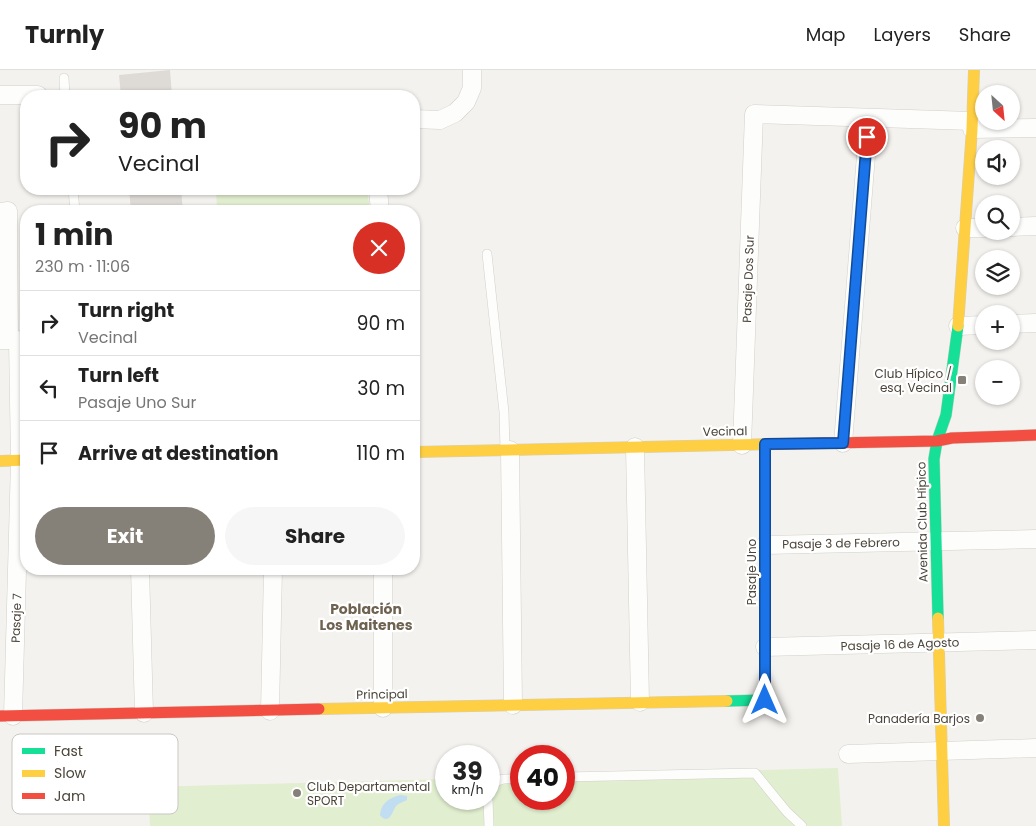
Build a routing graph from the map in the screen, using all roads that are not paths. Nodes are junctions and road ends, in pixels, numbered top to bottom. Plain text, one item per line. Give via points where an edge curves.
1 (472, 70) edge
2 (974, 70) edge
3 (64, 78) dead end
4 (65, 90) edge
5 (0, 95) edge
6 (20, 95) edge
7 (869, 118) junction
8 (420, 119) edge
9 (972, 125) junction
10 (1036, 128) edge
11 (4, 212) edge
12 (1036, 226) edge
13 (1020, 227) edge
14 (965, 228) junction
15 (975, 228) edge
16 (487, 254) dead end
17 (1036, 323) edge
18 (1020, 324) edge
19 (975, 325) edge
20 (958, 326) junction
21 (9, 340) edge
22 (20, 435) edge
23 (1036, 435) edge
24 (937, 440) junction
25 (843, 443) junction
26 (765, 444) junction
27 (742, 445) junction
28 (635, 447) junction
29 (508, 450) junction
30 (420, 452) edge
31 (0, 461) edge
32 (20, 461) edge
33 (20, 506) edge
34 (1036, 539) edge
35 (935, 542) junction
36 (765, 545) junction
37 (140, 575) edge
38 (273, 575) edge
39 (382, 575) edge
40 (1036, 640) edge
41 (939, 643) junction
42 (765, 647) junction
43 (765, 700) joint
44 (640, 702) junction
45 (513, 705) junction
46 (383, 708) junction
47 (270, 711) junction
48 (144, 713) junction
49 (6, 716) edge
50 (1036, 748) edge
51 (942, 750) junction
52 (848, 754) dead end
53 (575, 777) edge
54 (488, 810) edge
55 (489, 826) edge
56 (802, 826) edge
57 (944, 826) edge

1 - 8 street via 472,88 466,102 455,113 440,120
2 - 9 street, Avenida Club Hípico
3 - 4 lane
5 - 6 street
7 - 9 street
7 - 25 street
7 - 27 street, Pasaje Dos Sur via 754,114
9 - 10 street
9 - 14 street, Avenida Club Hípico
11 - 21 street, Pasaje 7
12 - 13 street
14 - 15 street
14 - 20 street, Avenida Club Hípico
16 - 29 lane
17 - 18 street
19 - 20 street
20 - 24 street, Avenida Club Hípico via 946,416
21 - 22 street, Pasaje 7
23 - 24 street, Vecinal
24 - 25 street, Vecinal
24 - 35 street, Avenida Club Hípico via 934,459
25 - 26 street, Vecinal
26 - 27 street, Vecinal
26 - 36 street, Pasaje Uno
27 - 28 street, Vecinal
28 - 29 street, Vecinal
28 - 44 street
29 - 30 street, Vecinal
29 - 45 street
31 - 32 street
33 - 49 street, Pasaje 7
34 - 35 street, Pasaje 3 de Febrero
35 - 36 street, Pasaje 3 de Febrero
35 - 41 street, Avenida Club Hípico
36 - 42 street, Pasaje Uno
37 - 48 street
38 - 47 street
39 - 46 street
40 - 41 street, Pasaje 16 de Agosto
41 - 42 street, Pasaje 16 de Agosto
41 - 51 street, Avenida Club Hípico
42 - 43 street, Pasaje Uno
43 - 44 street, Principal
44 - 45 street, Principal
45 - 46 street, Principal
46 - 47 street, Principal
47 - 48 street, Principal
48 - 49 street, Principal
50 - 51 street
51 - 52 street
51 - 57 street, Avenida Club Hípico
53 - 56 lane via 755,773
54 - 55 lane

